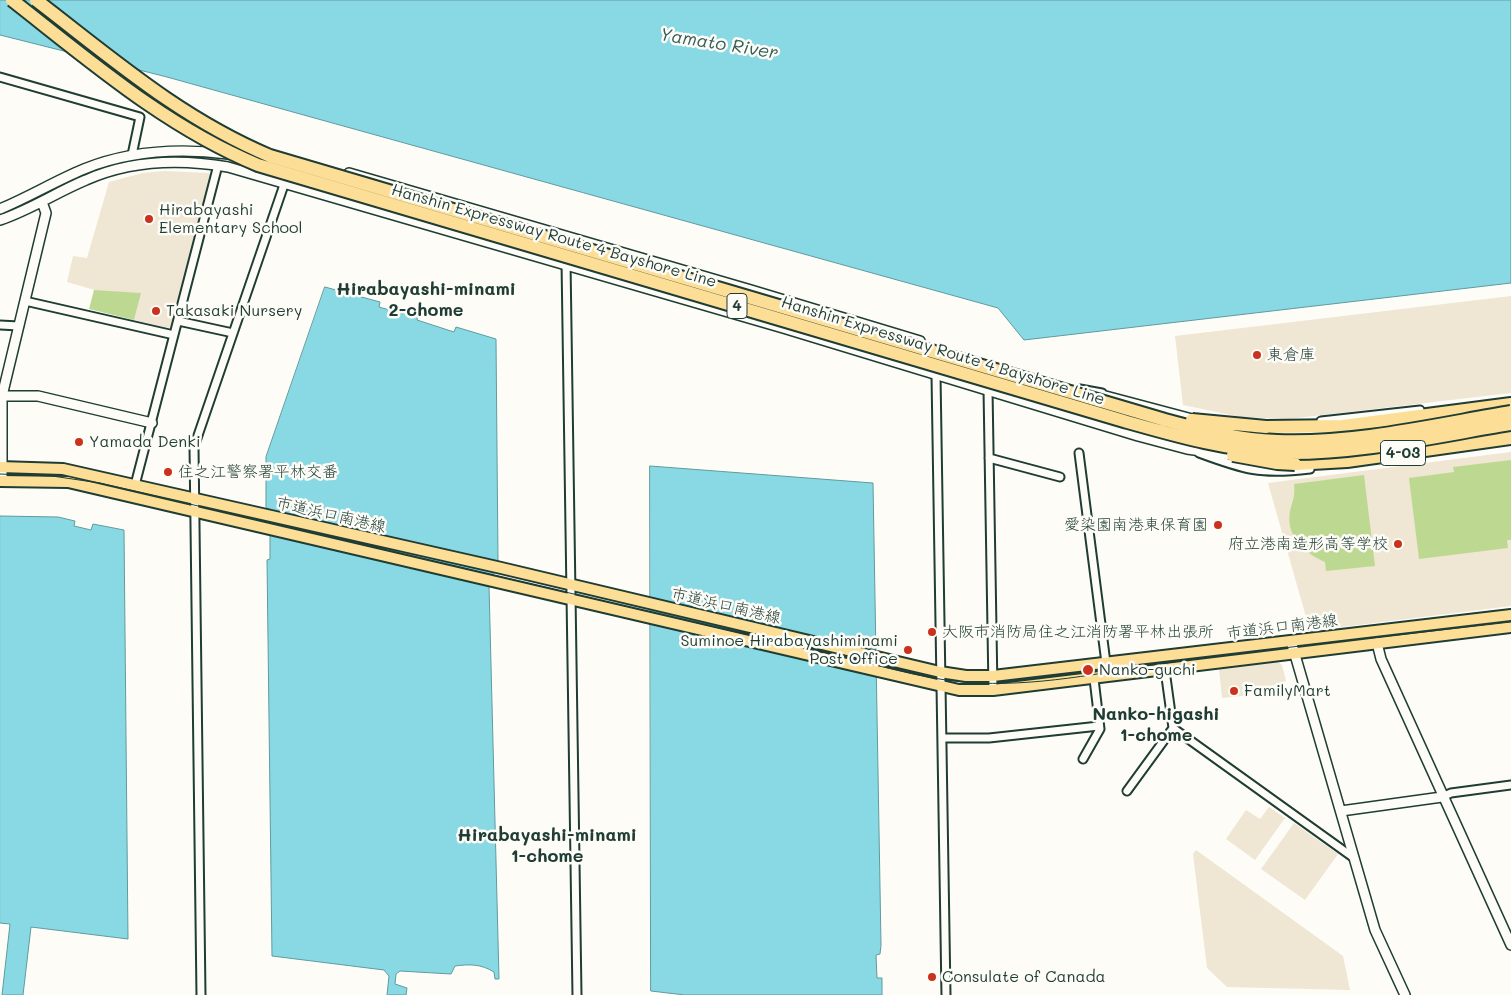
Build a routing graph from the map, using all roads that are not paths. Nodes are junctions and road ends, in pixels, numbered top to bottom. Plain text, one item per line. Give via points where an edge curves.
1 (12, 0) edge
2 (36, 0) edge
3 (0, 77) edge
4 (132, 155) junction
5 (292, 162) junction
6 (218, 166) junction
7 (285, 182) junction
8 (42, 202) junction
9 (0, 208) edge
10 (0, 220) edge
11 (572, 238) junction
12 (565, 265) junction
13 (25, 300) junction
14 (178, 322) junction
15 (0, 326) edge
16 (18, 326) junction
17 (233, 333) junction
18 (174, 335) junction
19 (952, 352) junction
20 (936, 375) junction
21 (1080, 389) junction
22 (988, 390) junction
23 (1, 396) edge
24 (1511, 400) edge
25 (1114, 405) junction
26 (1511, 406) edge
27 (1511, 412) edge
28 (1124, 421) junction
29 (152, 423) junction
30 (1511, 424) edge
31 (1511, 431) edge
32 (1511, 438) edge
33 (1511, 442) edge
34 (1187, 449) junction
35 (1079, 453) dead end
36 (989, 458) junction
37 (0, 468) edge
38 (1060, 477) dead end
39 (1, 481) edge
40 (135, 486) junction
41 (195, 499) junction
42 (195, 512) junction
43 (572, 585) junction
44 (572, 600) junction
45 (1511, 614) edge
46 (1511, 627) edge
47 (1290, 641) junction
48 (1377, 643) junction
49 (1294, 654) junction
50 (1106, 663) junction
51 (1165, 670) junction
52 (940, 672) junction
53 (993, 676) junction
54 (1094, 679) junction
55 (941, 686) junction
56 (993, 690) junction
57 (1100, 726) junction
58 (1173, 728) junction
59 (942, 738) junction
60 (1083, 759) dead end
61 (1511, 785) edge
62 (1127, 791) dead end
63 (1442, 797) junction
64 (1341, 811) junction
65 (1354, 858) junction
66 (1511, 945) edge
67 (200, 995) edge
68 (577, 995) edge
69 (946, 995) edge
70 (1405, 995) edge

1 - 28 highway, Hanshin Expressway Route 4 Bayshore Line / 4, bridge via 134,95 219,148 258,165
2 - 25 highway, Hanshin Expressway Route 4 Bayshore Line / 4, bridge via 186,114 270,156
3 - 4 street via 140,117
4 - 5 street via 202,151
4 - 9 street via 83,170
5 - 7 street
5 - 11 street via 360,176
6 - 7 street
6 - 8 street via 162,162 123,167 88,178
6 - 14 street
7 - 12 street
7 - 17 street
8 - 10 street
8 - 13 street via 46,213
11 - 12 street
11 - 19 street
12 - 20 street
12 - 43 street
13 - 16 street
13 - 18 street
14 - 17 street
14 - 18 street
15 - 16 street
16 - 23 street
17 - 41 street via 194,447
18 - 29 street
19 - 20 street
19 - 21 street
20 - 22 street
20 - 52 street
21 - 24 street via 1215,419 1261,423 1310,422
21 - 26 street via 1216,424 1274,433 1340,432
22 - 34 street
22 - 36 street
23 - 29 street via 38,396
23 - 37 street
25 - 26 highway, 4-03, bridge via 1204,422 1291,428 1368,424 1466,409
25 - 27 highway, Hanshin Expressway Route 4 Bayshore Line / 4, bridge via 1215,433 1277,441 1340,439
28 - 30 highway, Hanshin Expressway Route 4 Bayshore Line / 4, bridge via 1219,446 1296,453 1344,450
28 - 32 highway, 4-03, bridge via 1207,448 1277,463 1348,461
29 - 40 street
31 - 34 street via 1311,459 1258,458
33 - 34 street via 1275,472 1241,468
35 - 50 street
36 - 38 street
36 - 53 street
37 - 39 street
37 - 40 main road, 市道浜口南港線 via 63,469
39 - 42 main road, 市道浜口南港線 via 68,482
40 - 41 main road, 市道浜口南港線
41 - 42 street
41 - 43 main road, 市道浜口南港線
42 - 44 main road, 市道浜口南港線
42 - 67 street
43 - 44 street
43 - 52 main road, 市道浜口南港線
44 - 55 main road, 市道浜口南港線
44 - 68 street
45 - 47 main road, 市道浜口南港線
46 - 48 main road, 市道浜口南港線
47 - 49 street
47 - 50 main road, 市道浜口南港線
48 - 49 main road, 市道浜口南港線
48 - 63 street via 1381,659
49 - 51 main road, 市道浜口南港線
49 - 64 street
50 - 53 main road, 市道浜口南港線
51 - 54 main road, 市道浜口南港線
51 - 58 street
52 - 53 main road, 市道浜口南港線
52 - 55 street
53 - 56 street
54 - 56 main road, 市道浜口南港線
54 - 57 street
55 - 56 main road, 市道浜口南港線 via 971,691
55 - 59 street
57 - 59 street via 989,738
57 - 60 street
58 - 62 street
58 - 65 street
59 - 69 street
61 - 63 street
63 - 64 street
63 - 66 street
64 - 65 street
65 - 70 street via 1375,930

